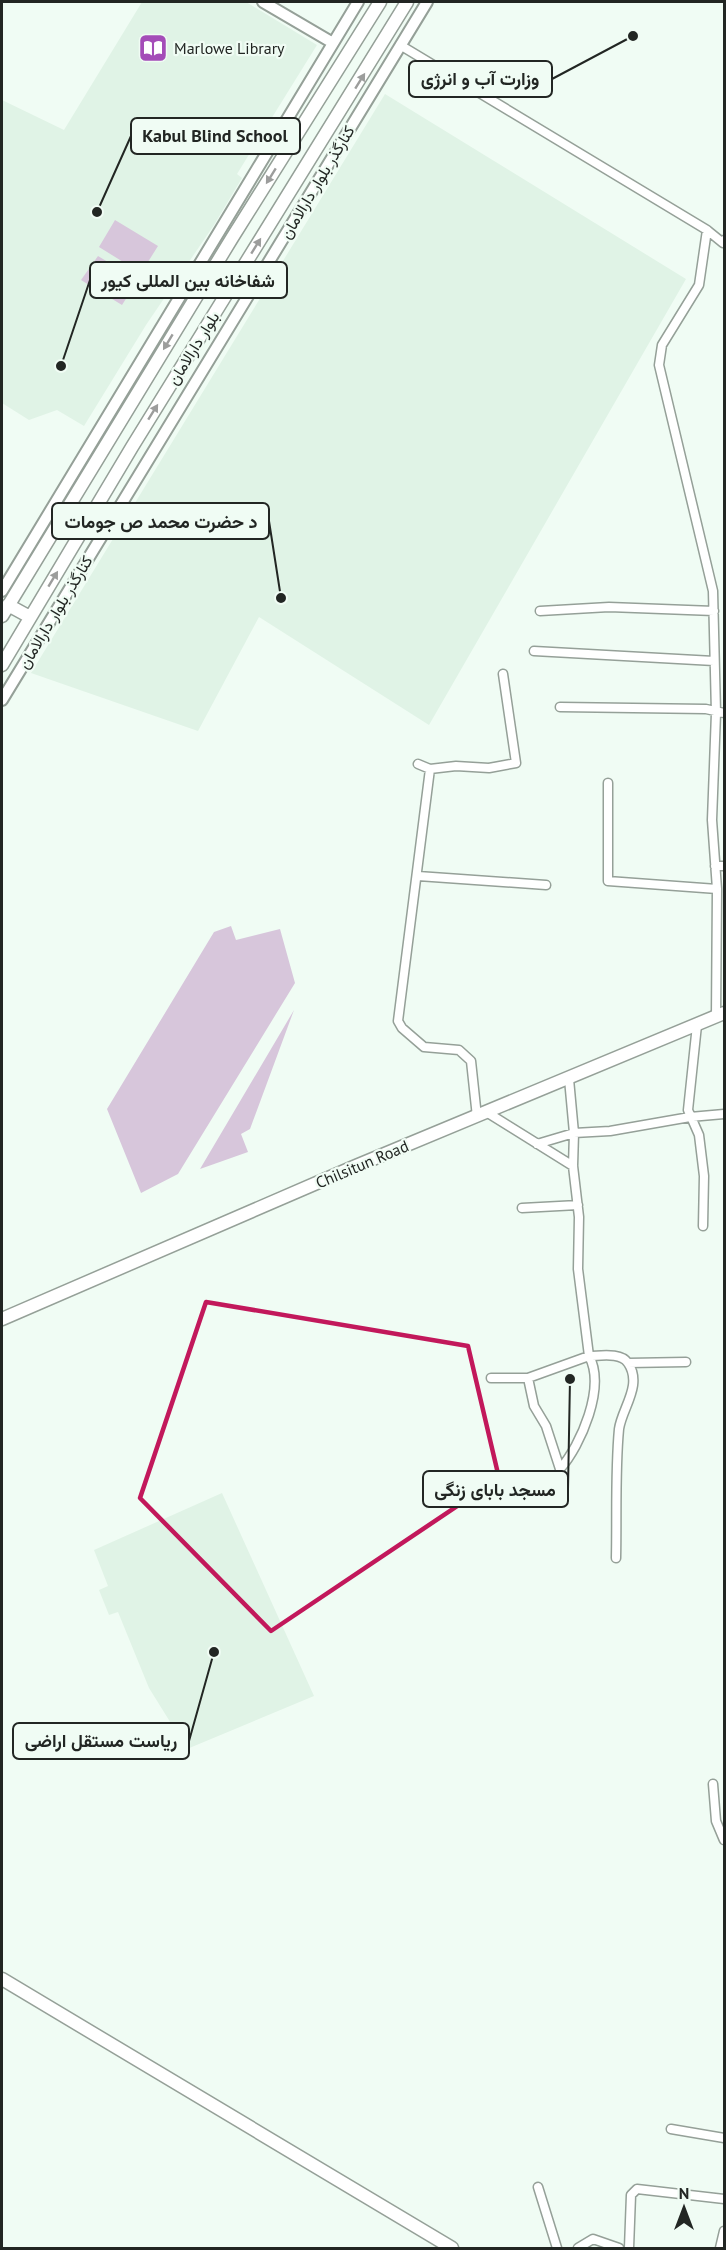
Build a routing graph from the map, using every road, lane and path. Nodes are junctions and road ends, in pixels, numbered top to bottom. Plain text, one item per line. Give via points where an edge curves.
1 (263, 2) edge
2 (358, 2) edge
3 (380, 2) edge
4 (407, 2) edge
5 (427, 2) edge
6 (333, 43) junction
7 (400, 45) junction
8 (707, 230) junction
9 (724, 240) edge
10 (2, 591) edge
11 (38, 605) junction
12 (57, 608) junction
13 (5, 610) edge
14 (714, 610) junction
15 (540, 611) dead end
16 (30, 617) junction
17 (534, 651) dead end
18 (714, 661) junction
19 (2, 665) edge
20 (503, 674) dead end
21 (2, 700) edge
22 (560, 707) dead end
23 (720, 713) edge
24 (418, 764) dead end
25 (430, 769) junction
26 (608, 783) dead end
27 (720, 866) edge
28 (418, 876) junction
29 (546, 885) dead end
30 (717, 889) junction
31 (720, 1015) edge
32 (697, 1025) junction
33 (569, 1078) junction
34 (724, 1114) edge
35 (483, 1115) junction
36 (690, 1117) junction
37 (574, 1133) junction
38 (537, 1144) junction
39 (573, 1166) junction
40 (578, 1205) junction
41 (522, 1208) dead end
42 (703, 1226) dead end
43 (2, 1319) edge
44 (589, 1356) junction
45 (686, 1362) dead end
46 (628, 1363) junction
47 (491, 1378) dead end
48 (528, 1378) junction
49 (616, 1558) dead end
50 (713, 1784) dead end
51 (724, 1840) edge
52 (2, 1979) edge
53 (671, 2129) dead end
54 (724, 2138) edge
55 (538, 2187) dead end
56 (724, 2199) edge
57 (724, 2230) edge
58 (452, 2248) edge
59 (557, 2248) edge
60 (578, 2248) edge
61 (619, 2248) edge
62 (629, 2248) edge
63 (720, 2248) edge

1 - 6 street
2 - 6 street
3 -> 13 main road, بلوار دارالامان
11 -> 4 main road, بلوار دارالامان
5 - 7 street, کنارگذر بلوار دارالامان
6 - 10 street
7 - 8 street
7 - 12 street, کنارگذر بلوار دارالامان
8 - 9 street via 723,243
8 - 14 street via 699,285 662,345 659,364 706,556
11 - 12 street
11 - 16 main road, بلوار دارالامان
12 - 21 street, کنارگذر بلوار دارالامان
13 - 16 main road
14 - 15 street via 609,607
14 - 18 street
16 - 19 main road, بلوار دارالامان
17 - 18 street
18 - 23 street
20 - 25 street via 516,763 489,768
22 - 23 street via 706,709
23 - 27 street via 712,820
24 - 25 street
25 - 28 street
26 - 30 street via 608,881
27 - 30 street
28 - 29 street
28 - 35 street via 398,1021 424,1047 459,1050 471,1061
30 - 31 street
31 - 32 main road, Chilsitun Road
32 - 33 main road, Chilsitun Road
32 - 36 street
33 - 35 main road, Chilsitun Road
33 - 37 street
34 - 36 street
35 - 38 street
35 - 43 main road, Chilsitun Road
36 - 37 street
36 - 42 street via 699,1135 704,1176
37 - 38 street
37 - 39 street
38 - 39 street
39 - 40 street
40 - 41 street
40 - 44 street via 578,1269
44 - 46 street via 616,1356
44 - 48 street
44 - 48 street via 593,1363 593,1392 588,1420 581,1439 560,1469 546,1426 534,1406
45 - 46 street
46 - 49 street via 633,1379 619,1428
47 - 48 street
50 - 51 street via 716,1821
52 - 58 main road
53 - 54 street
55 - 59 street
56 - 62 street via 636,2189 631,2195
57 - 63 street
60 - 61 street via 593,2239

